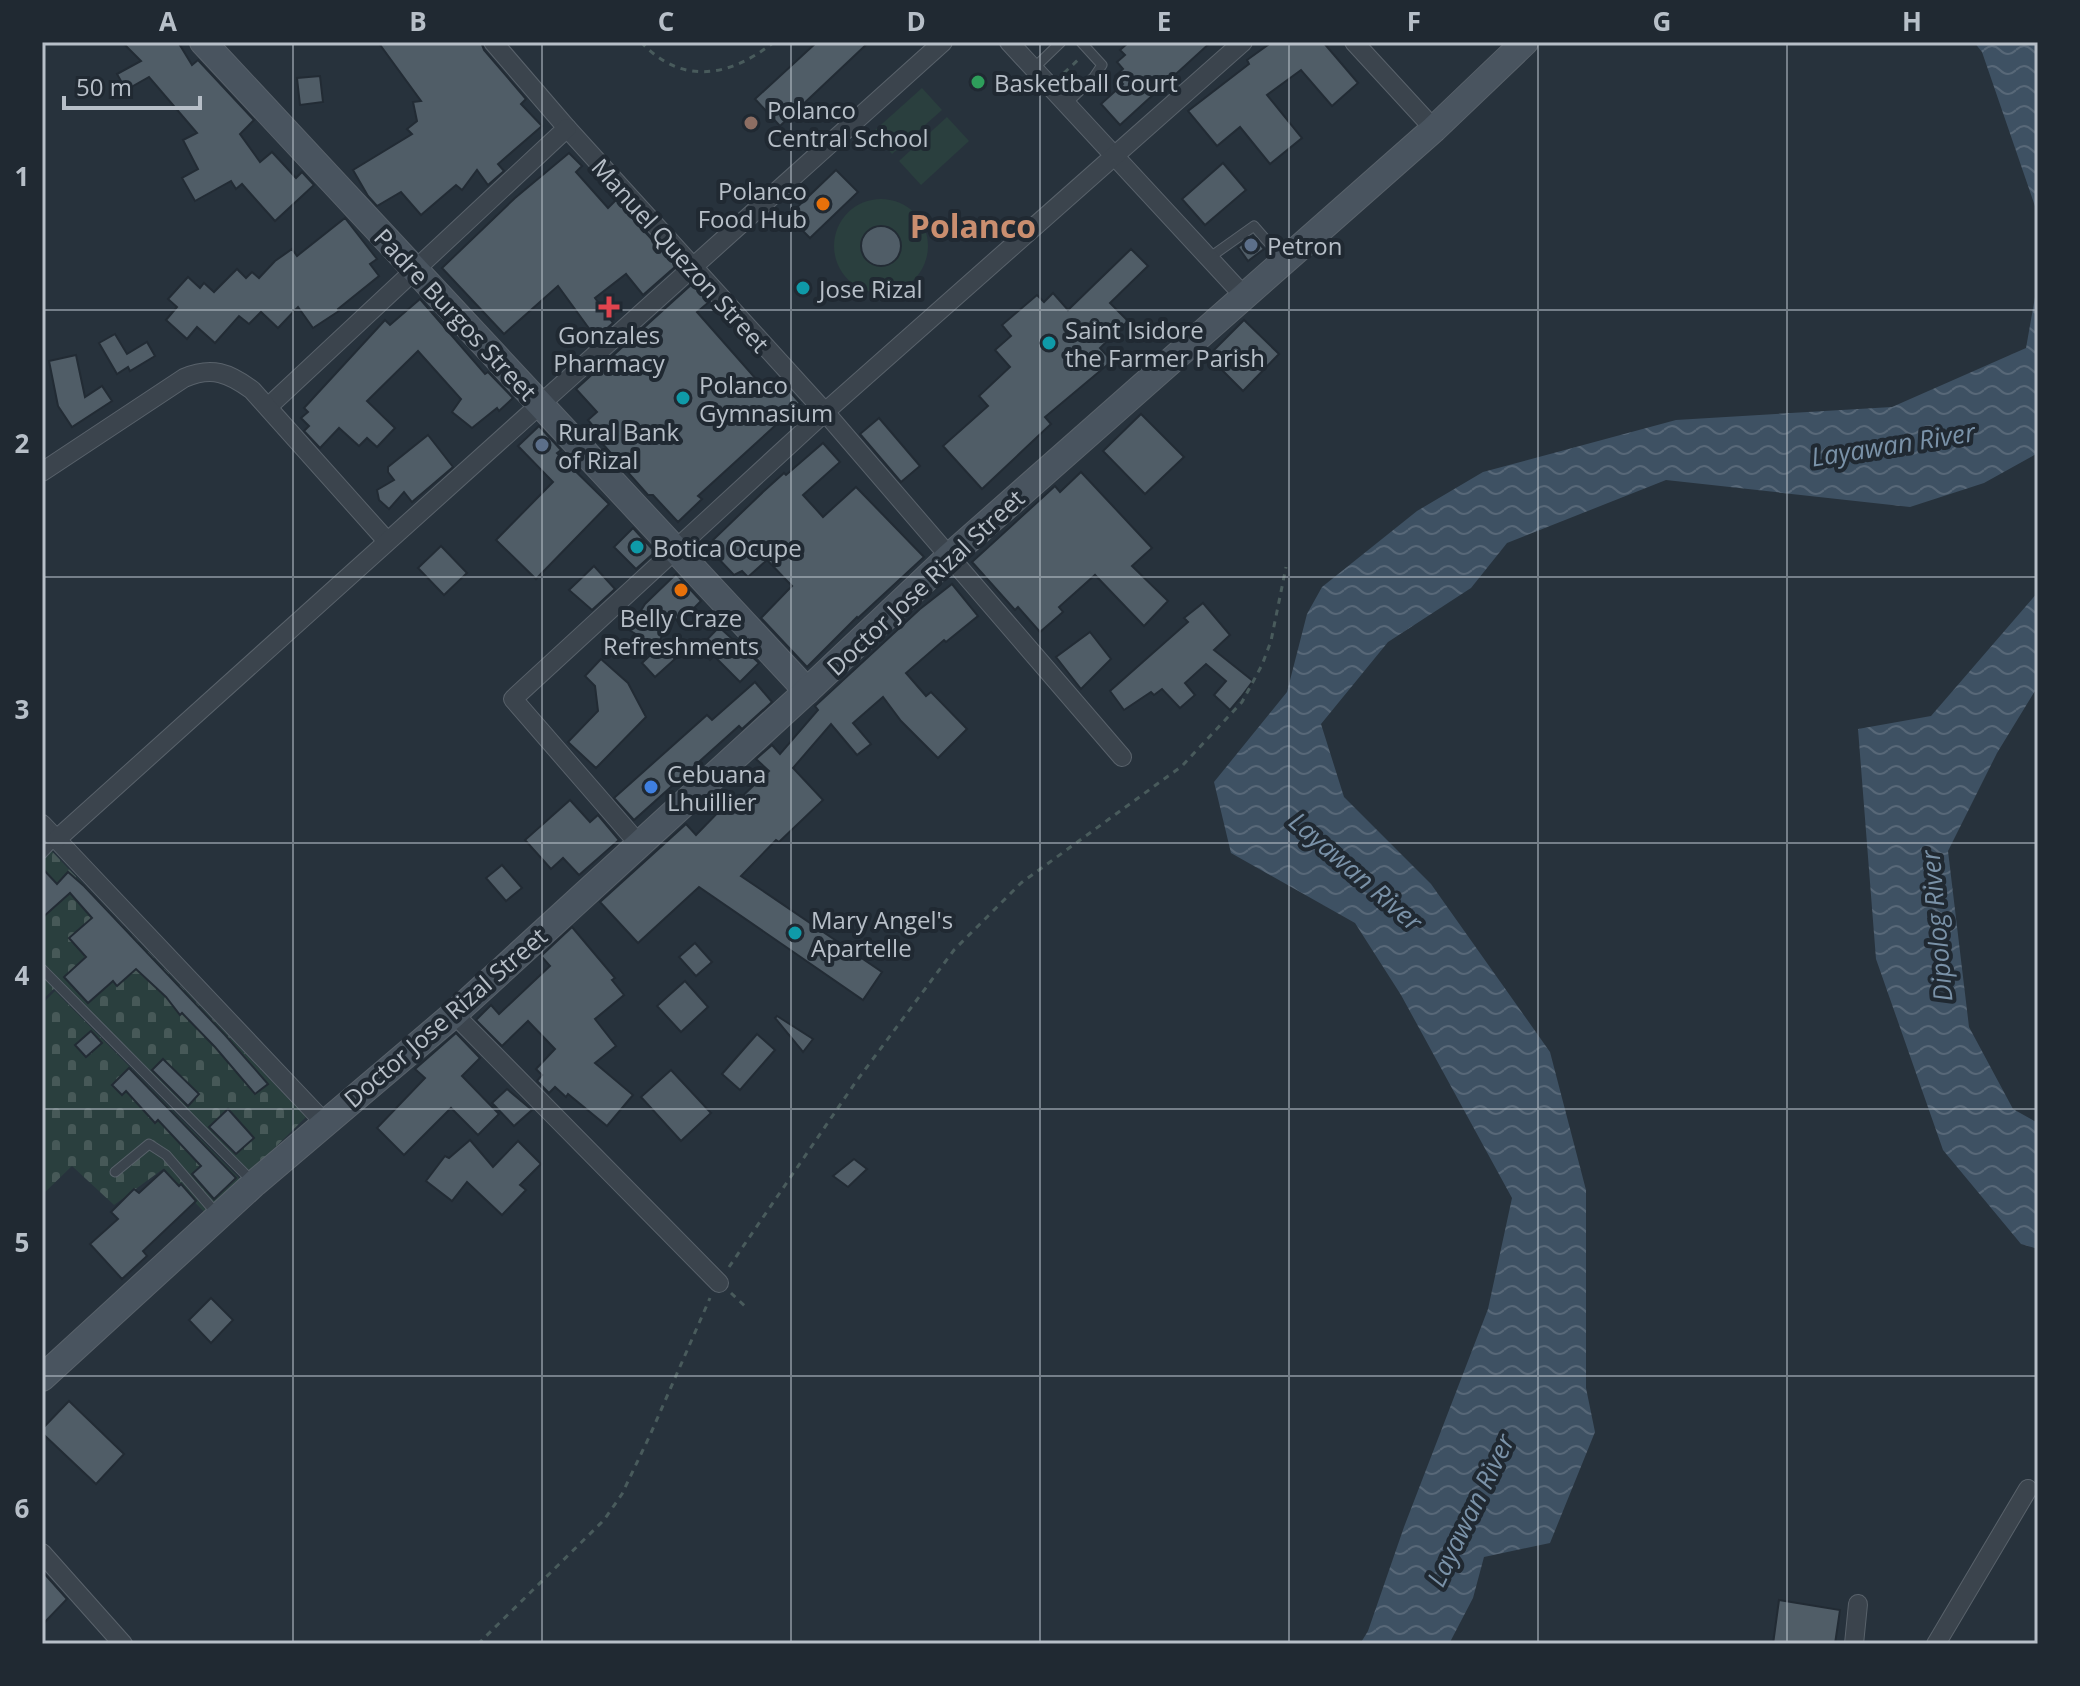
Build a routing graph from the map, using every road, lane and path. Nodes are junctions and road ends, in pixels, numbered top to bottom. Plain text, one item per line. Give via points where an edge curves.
1 (203, 42) edge
2 (493, 42) edge
3 (641, 42) edge
4 (774, 42) edge
5 (943, 42) edge
6 (1009, 42) edge
7 (1061, 42) edge
8 (1243, 42) edge
9 (1354, 42) edge
10 (1525, 42) edge
11 (1085, 46) edge
12 (1033, 69) junction
13 (1050, 87) junction
14 (1066, 104) junction
15 (567, 128) junction
16 (1434, 129) junction
17 (1114, 156) junction
18 (1209, 258) junction
19 (1284, 261) junction
20 (693, 268) junction
21 (415, 270) junction
22 (1244, 296) junction
23 (539, 403) junction
24 (268, 407) junction
25 (825, 412) junction
26 (42, 472) edge
27 (387, 541) junction
28 (676, 550) junction
29 (950, 556) junction
30 (1286, 567) dead end
31 (807, 691) junction
32 (1122, 757) dead end
33 (42, 824) edge
34 (57, 839) junction
35 (638, 843) junction
36 (42, 854) edge
37 (42, 969) edge
38 (454, 1014) junction
39 (324, 1122) junction
40 (115, 1172) dead end
41 (255, 1183) junction
42 (219, 1216) junction
43 (719, 1283) junction
44 (42, 1378) edge
45 (2028, 1489) dead end
46 (42, 1553) edge
47 (1858, 1604) dead end
48 (123, 1644) edge
49 (478, 1644) edge
50 (1854, 1644) edge
51 (1936, 1644) edge

1 - 21 main road, Padre Burgos Street
2 - 15 street, Manuel Quezon Street
3 - 4 path via 656,58 695,72 739,65
5 - 20 street
6 - 12 street
7 - 12 lane
8 - 17 street
9 - 16 street
10 - 16 main road, Doctor Jose Rizal Street
11 - 13 path
11 - 14 lane via 1102,65
12 - 13 street
13 - 14 street
14 - 17 street
15 - 20 street, Manuel Quezon Street
15 - 21 street
16 - 19 main road, Doctor Jose Rizal Street
17 - 18 street
17 - 25 street
18 - 19 lane via 1254,226
18 - 22 street
19 - 22 main road, Doctor Jose Rizal Street
20 - 23 street
20 - 25 street, Manuel Quezon Street
21 - 23 main road, Padre Burgos Street
21 - 24 street
22 - 29 main road, Doctor Jose Rizal Street
23 - 27 street
23 - 28 main road, Padre Burgos Street
24 - 26 street via 233,377 200,371
24 - 27 street
25 - 28 street
25 - 29 street, Manuel Quezon Street
27 - 34 street
28 - 31 main road, Padre Burgos Street
28 - 35 street via 513,699
29 - 31 main road, Doctor Jose Rizal Street
29 - 32 street, Manuel Quezon Street
30 - 43 path via 1271,641 1242,702 1182,766 1021,883 954,950 802,1157
31 - 35 main road, Doctor Jose Rizal Street
33 - 34 street
34 - 36 lane
34 - 39 street
35 - 38 main road, Doctor Jose Rizal Street
37 - 41 lane
38 - 39 main road, Doctor Jose Rizal Street
38 - 43 street
39 - 41 main road, Doctor Jose Rizal Street
40 - 42 lane via 149,1144 166,1155
41 - 42 main road, Doctor Jose Rizal Street
42 - 44 main road, Doctor Jose Rizal Street
43 - 49 path via 622,1494 604,1520
45 - 51 street
46 - 48 street
47 - 50 street

